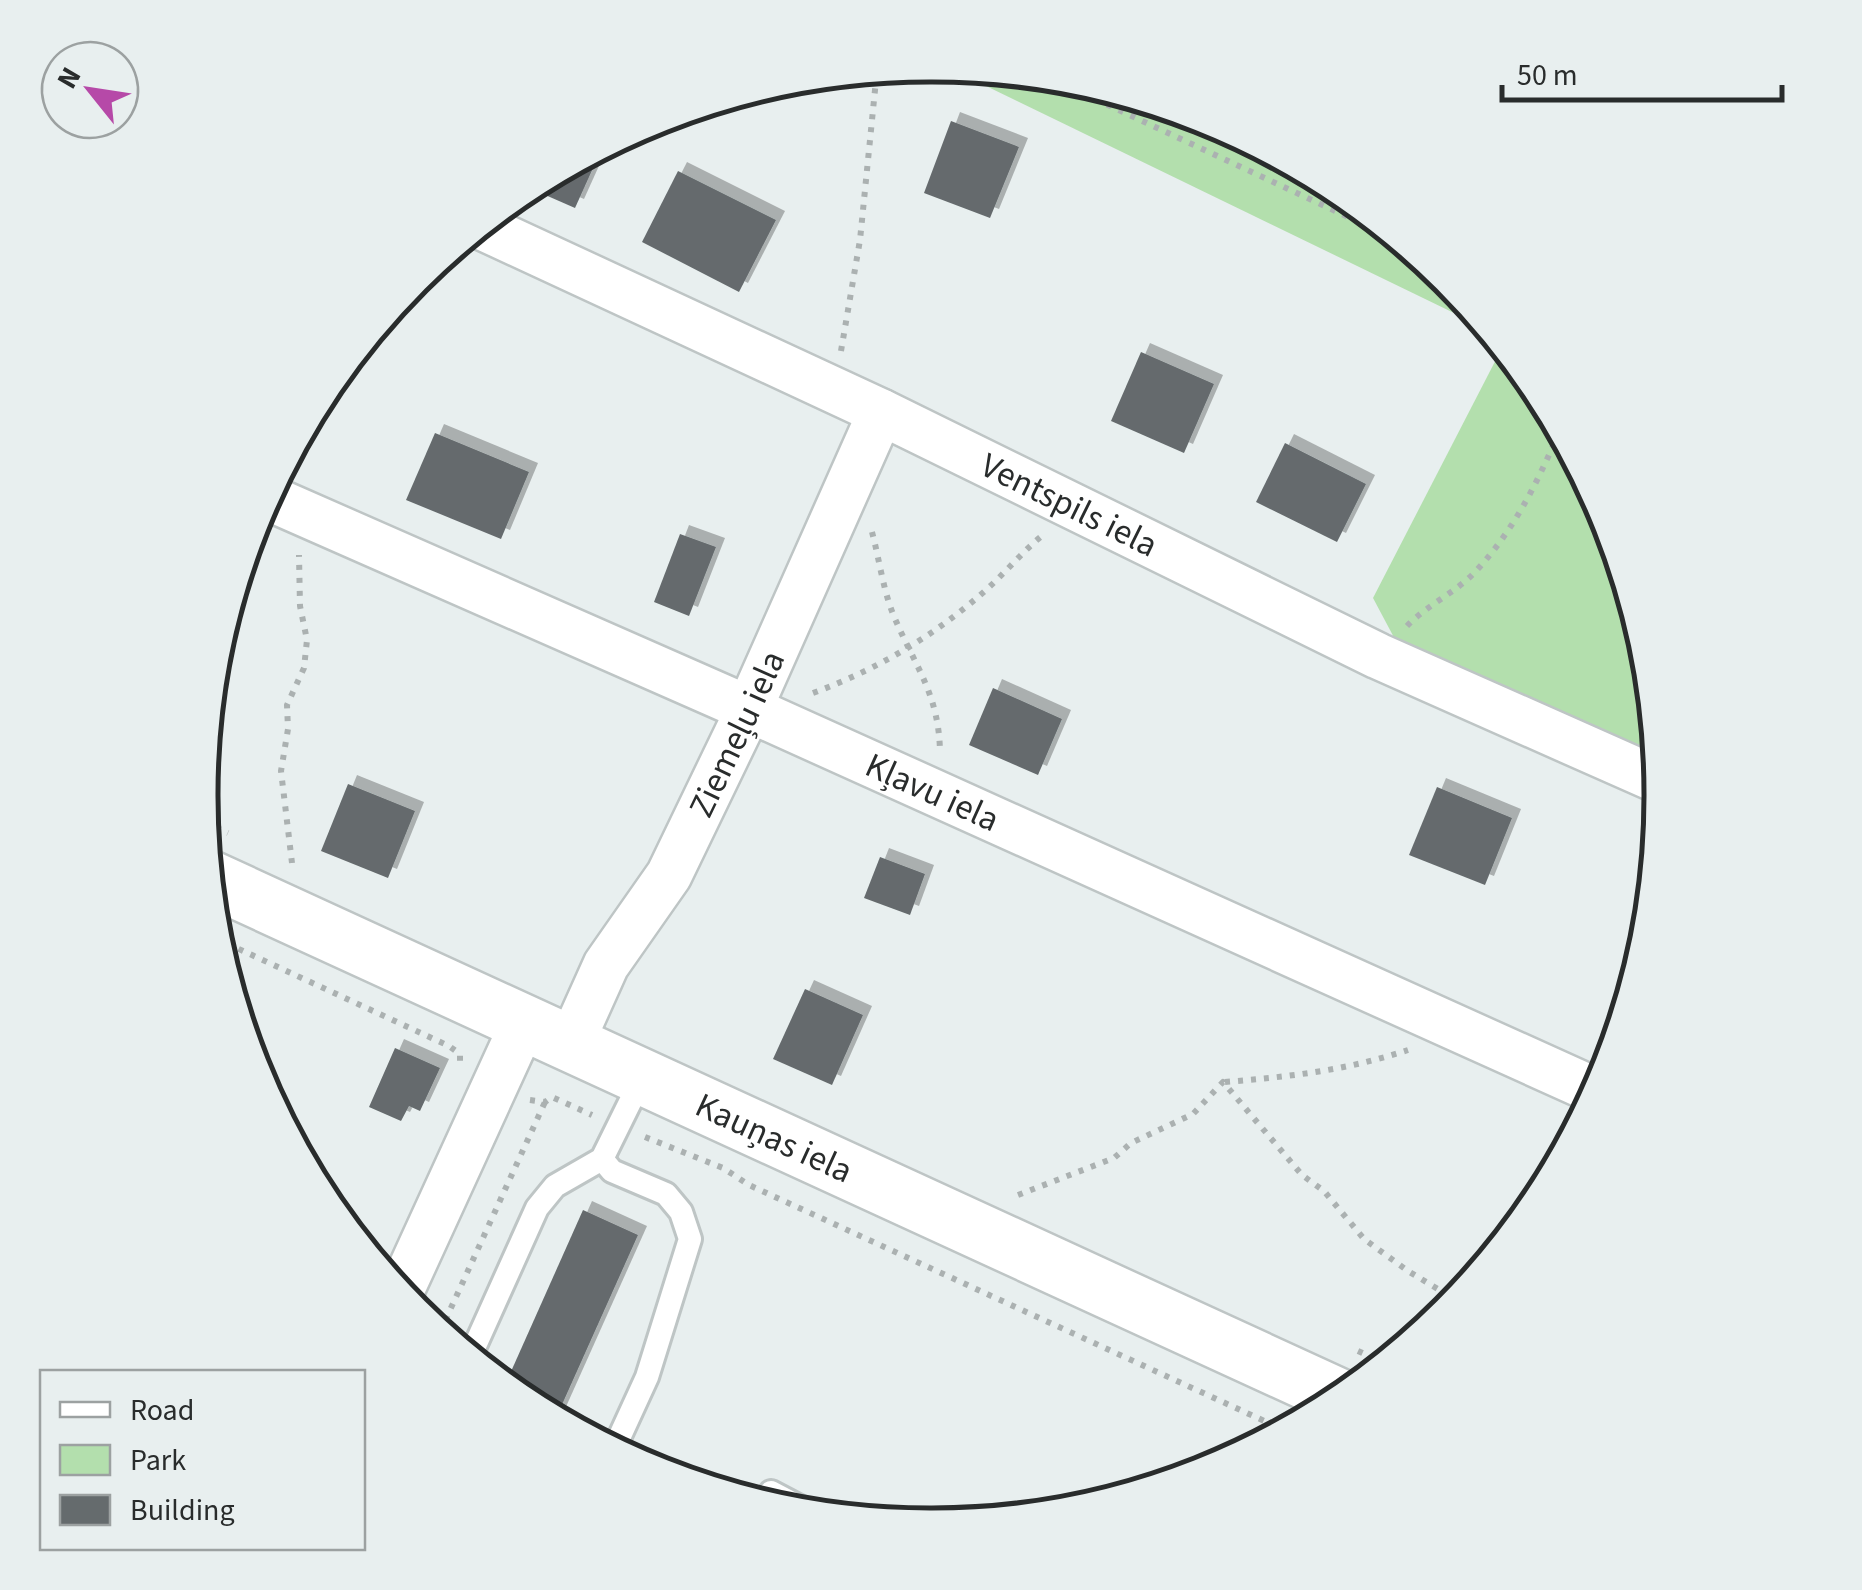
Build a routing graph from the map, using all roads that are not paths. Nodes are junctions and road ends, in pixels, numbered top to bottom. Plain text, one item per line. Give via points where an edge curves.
1 (494, 232) edge
2 (881, 412) junction
3 (281, 504) edge
4 (764, 716) junction
5 (1643, 774) edge
6 (225, 885) edge
7 (548, 1032) junction
8 (643, 1076) junction
9 (1582, 1084) edge
10 (602, 1159) junction
11 (408, 1279) edge
12 (476, 1343) edge
13 (1323, 1389) edge
14 (620, 1436) edge

1 - 2 street, Ventspils iela
2 - 4 street, Ziemeļu iela
2 - 5 street, Ventspils iela via 1378,656
3 - 4 street, Kļavu iela
4 - 7 street, Ziemeļu iela via 669,876
4 - 9 street, Kļavu iela
6 - 7 street, Kauņas iela
7 - 8 street, Kauņas iela
7 - 11 street, Ziemeļu iela
8 - 10 lane
8 - 13 street, Kauņas iela
10 - 12 lane via 555,1186 537,1208
10 - 14 lane via 612,1171 666,1194 690,1239

